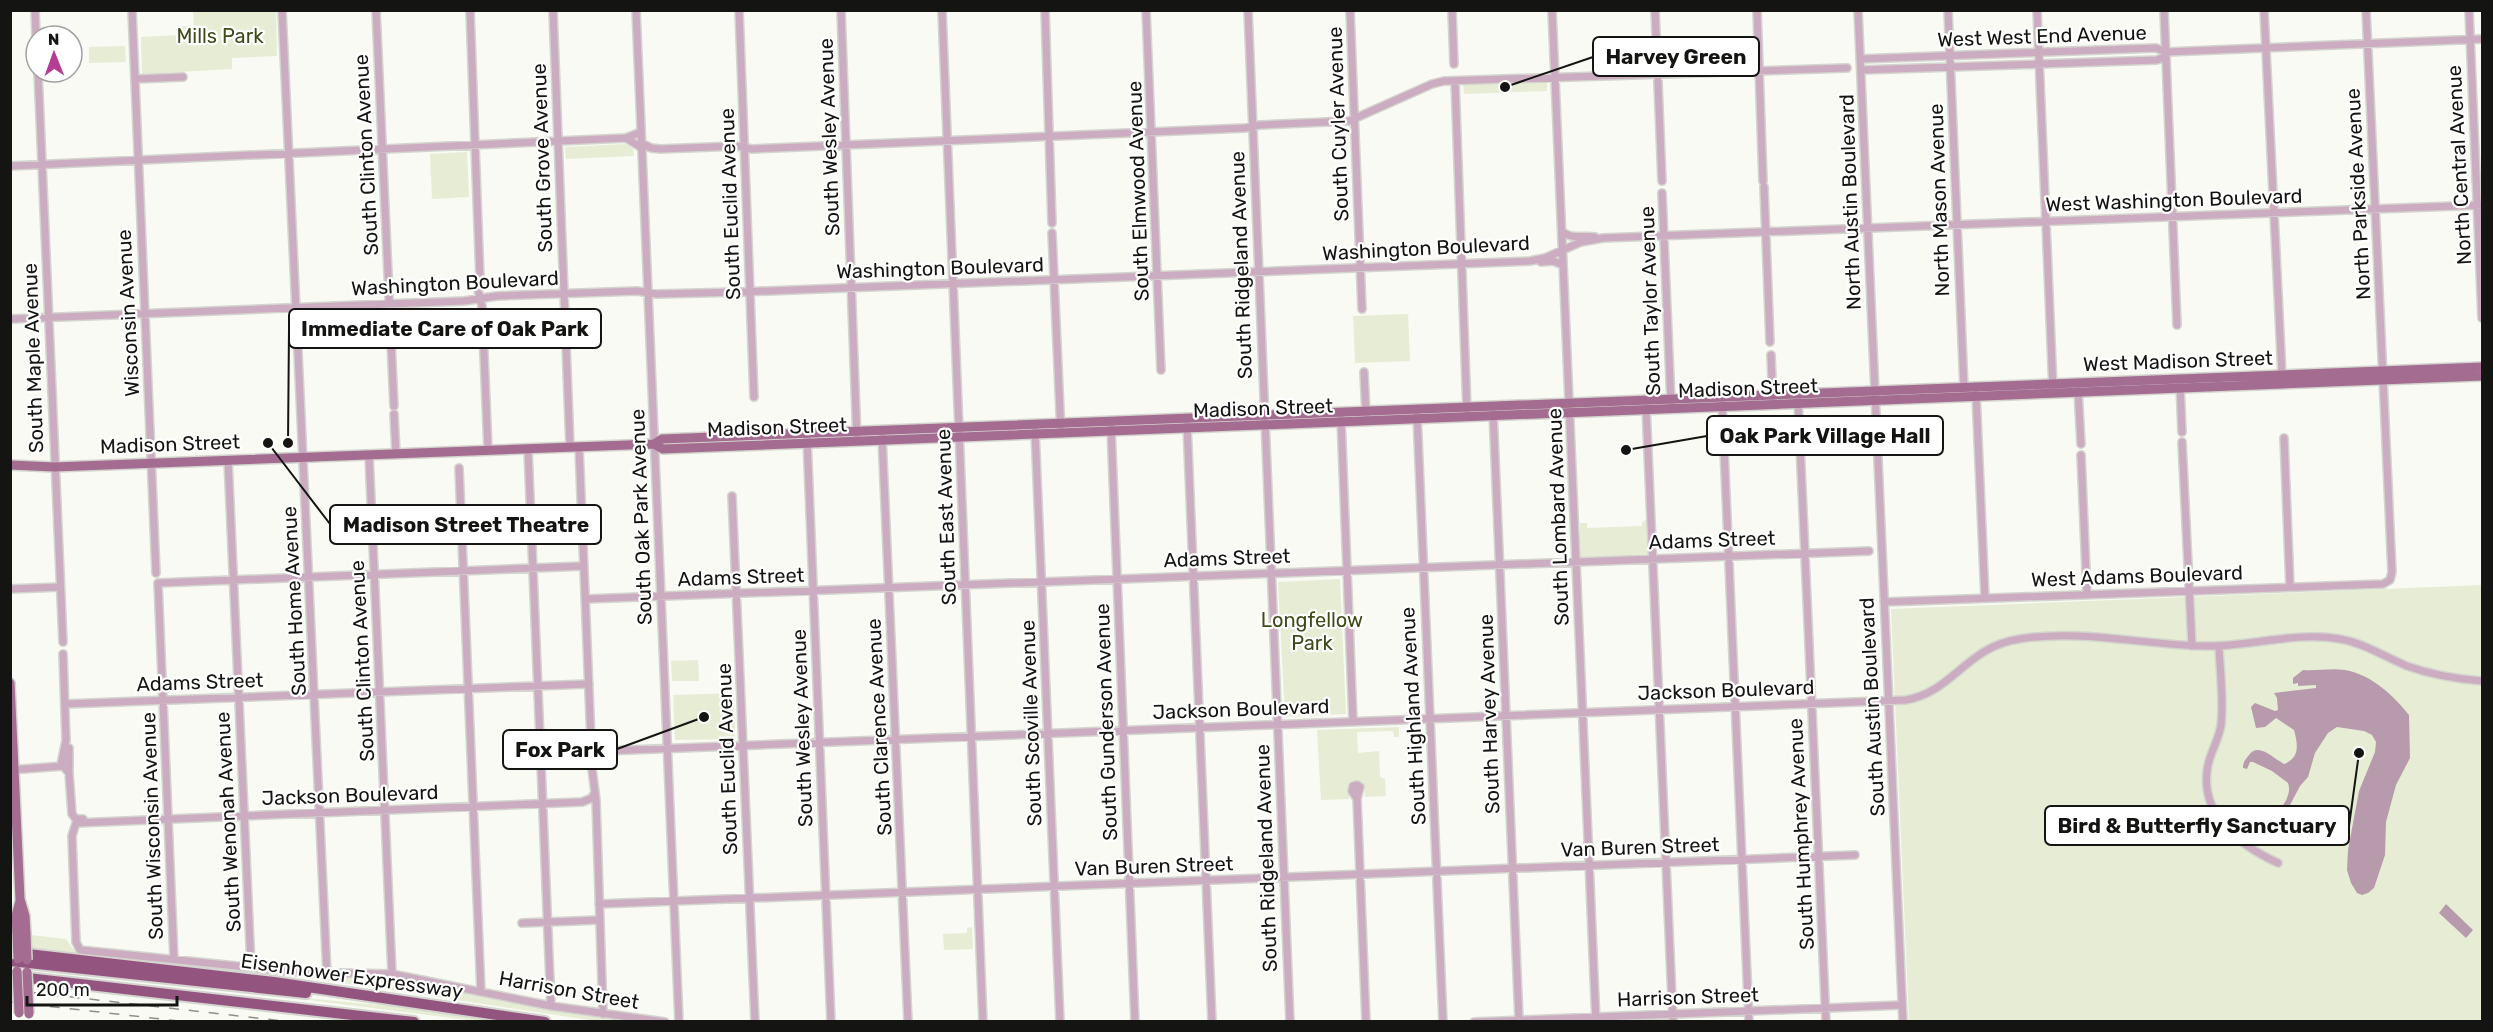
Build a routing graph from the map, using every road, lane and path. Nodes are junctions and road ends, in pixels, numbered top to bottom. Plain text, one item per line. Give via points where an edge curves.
1 (132, 10) edge
2 (282, 10) edge
3 (376, 10) edge
4 (470, 10) edge
5 (553, 10) edge
6 (636, 10) edge
7 (739, 10) edge
8 (841, 10) edge
9 (942, 10) edge
10 (1045, 10) edge
11 (1146, 10) edge
12 (1248, 10) edge
13 (1350, 10) edge
14 (1452, 10) edge
15 (1552, 10) edge
16 (1655, 10) edge
17 (1756, 10) edge
18 (1858, 10) edge
19 (1948, 10) edge
20 (2037, 10) edge
21 (2164, 10) edge
22 (2264, 10) edge
23 (2366, 10) edge
24 (2469, 10) edge
25 (2482, 39) edge
26 (2470, 40) junction
27 (2367, 44) junction
28 (2266, 48) junction
29 (2039, 52) junction
30 (2166, 52) junction
31 (1950, 56) junction
32 (1860, 59) junction
33 (1454, 64) dead end
34 (2039, 64) junction
35 (1950, 67) junction
36 (1847, 68) dead end
37 (1759, 70) junction
38 (1861, 70) junction
39 (1658, 74) junction
40 (183, 77) dead end
41 (1555, 77) junction
42 (135, 79) junction
43 (1455, 81) junction
44 (38, 84) edge
45 (1355, 118) junction
46 (1252, 127) junction
47 (641, 132) junction
48 (1152, 132) junction
49 (1050, 136) junction
50 (626, 138) junction
51 (559, 141) junction
52 (948, 141) junction
53 (475, 145) junction
54 (846, 145) junction
55 (642, 148) junction
56 (744, 148) junction
57 (382, 149) junction
58 (289, 154) junction
59 (138, 160) junction
60 (41, 165) junction
61 (10, 166) edge
62 (1662, 181) dead end
63 (1662, 193) dead end
64 (2480, 205) edge
65 (2375, 209) junction
66 (2274, 213) junction
67 (2172, 217) junction
68 (2046, 222) junction
69 (1052, 223) dead end
70 (1957, 225) junction
71 (1867, 228) junction
72 (1562, 231) junction
73 (1766, 232) junction
74 (1052, 234) dead end
75 (1664, 236) junction
76 (1603, 238) junction
77 (1563, 249) junction
78 (1530, 261) junction
79 (1462, 263) junction
80 (1563, 266) junction
81 (1360, 267) junction
82 (1258, 272) junction
83 (1158, 275) junction
84 (1054, 279) junction
85 (953, 284) junction
86 (851, 288) junction
87 (750, 292) junction
88 (648, 293) junction
89 (564, 294) junction
90 (481, 297) junction
91 (390, 304) junction
92 (297, 307) junction
93 (1362, 309) dead end
94 (145, 313) junction
95 (48, 317) junction
96 (2482, 318) edge
97 (10, 319) edge
98 (2176, 325) dead end
99 (1770, 342) dead end
100 (1771, 355) dead end
101 (2482, 367) edge
102 (1161, 370) dead end
103 (1364, 372) dead end
104 (2282, 375) junction
105 (2383, 376) junction
106 (2482, 376) edge
107 (2180, 384) junction
108 (1964, 388) junction
109 (2078, 388) junction
110 (2053, 389) junction
111 (1976, 392) junction
112 (1874, 396) junction
113 (754, 397) dead end
114 (1798, 399) junction
115 (1773, 400) junction
116 (1722, 402) junction
117 (1671, 404) junction
118 (1646, 405) junction
119 (1492, 406) junction
120 (1467, 407) junction
121 (1569, 408) junction
122 (1416, 409) junction
123 (1493, 416) junction
124 (1366, 417) junction
125 (1467, 417) junction
126 (1187, 418) junction
127 (1340, 418) junction
128 (1264, 420) junction
129 (1417, 420) junction
130 (1110, 421) junction
131 (1060, 423) junction
132 (1035, 424) junction
133 (1187, 429) junction
134 (882, 430) junction
135 (857, 431) junction
136 (959, 432) junction
137 (1111, 432) junction
138 (2182, 432) dead end
139 (806, 433) junction
140 (1061, 434) junction
141 (1035, 435) junction
142 (2284, 438) dead end
143 (882, 440) junction
144 (857, 441) junction
145 (2182, 442) dead end
146 (654, 444) junction
147 (807, 444) junction
148 (2080, 444) dead end
149 (575, 447) junction
150 (528, 449) junction
151 (488, 450) junction
152 (396, 454) junction
153 (369, 455) junction
154 (2081, 455) dead end
155 (304, 457) junction
156 (228, 460) junction
157 (152, 463) junction
158 (10, 465) edge
159 (54, 467) junction
160 (459, 468) dead end
161 (732, 496) dead end
162 (1869, 551) dead end
163 (1805, 553) junction
164 (1729, 556) junction
165 (1653, 559) junction
166 (1576, 562) junction
167 (1499, 565) junction
168 (584, 566) junction
169 (1423, 567) junction
170 (533, 568) junction
171 (1347, 570) junction
172 (464, 571) junction
173 (156, 573) dead end
174 (1271, 573) junction
175 (374, 574) junction
176 (1194, 576) junction
177 (310, 577) junction
178 (1117, 579) junction
179 (234, 580) junction
180 (2390, 580) joint
181 (1041, 582) junction
182 (965, 585) junction
183 (60, 587) junction
184 (2290, 587) junction
185 (889, 588) junction
186 (10, 589) edge
187 (813, 590) junction
188 (2189, 591) junction
189 (737, 593) junction
190 (2087, 594) junction
191 (660, 596) junction
192 (1986, 598) junction
193 (586, 599) junction
194 (1884, 602) junction
195 (63, 642) dead end
196 (2192, 646) junction
197 (2219, 646) junction
198 (63, 654) dead end
199 (2482, 681) edge
200 (10, 683) edge
201 (589, 684) junction
202 (537, 686) junction
203 (469, 688) junction
204 (380, 692) junction
205 (315, 694) junction
206 (239, 697) junction
207 (163, 700) junction
208 (1888, 701) junction
209 (1812, 703) junction
210 (65, 704) junction
211 (1735, 706) junction
212 (1660, 709) junction
213 (1582, 712) junction
214 (1506, 715) junction
215 (1431, 719) junction
216 (1353, 721) junction
217 (1277, 724) junction
218 (1200, 727) junction
219 (1123, 730) junction
220 (1048, 734) junction
221 (972, 736) junction
222 (896, 739) junction
223 (66, 740) junction
224 (819, 742) junction
225 (743, 746) junction
226 (667, 749) junction
227 (593, 757) junction
228 (62, 769) junction
229 (13, 770) edge
230 (593, 796) junction
231 (1357, 799) dead end
232 (542, 803) junction
233 (474, 806) junction
234 (385, 810) junction
235 (320, 813) junction
236 (244, 816) junction
237 (168, 819) junction
238 (77, 821) junction
239 (1855, 855) dead end
240 (1818, 856) junction
241 (1742, 859) junction
242 (1666, 862) junction
243 (2278, 862) dead end
244 (1589, 865) junction
245 (1512, 868) junction
246 (1437, 871) junction
247 (1360, 874) junction
248 (1283, 877) junction
249 (1207, 880) junction
250 (1130, 883) junction
251 (1055, 886) junction
252 (978, 889) junction
253 (902, 892) junction
254 (826, 895) junction
255 (750, 898) junction
256 (674, 901) junction
257 (599, 904) junction
258 (599, 920) junction
259 (547, 922) junction
260 (522, 923) dead end
261 (174, 959) junction
262 (18, 965) edge
263 (251, 966) junction
264 (327, 974) junction
265 (392, 974) junction
266 (481, 992) junction
267 (348, 993) junction
268 (1902, 1005) junction
269 (276, 1006) junction
270 (551, 1006) junction
271 (1825, 1008) junction
272 (1748, 1011) junction
273 (603, 1014) junction
274 (24, 1017) edge
275 (1673, 1018) edge
276 (1595, 1019) edge
277 (1519, 1020) edge
278 (414, 1022) edge
279 (545, 1022) edge
280 (665, 1022) edge
281 (679, 1022) edge
282 (755, 1022) edge
283 (831, 1022) edge
284 (908, 1022) edge
285 (983, 1022) edge
286 (1060, 1022) edge
287 (1135, 1022) edge
288 (1212, 1022) edge
289 (1290, 1022) edge
290 (1366, 1022) edge
291 (1443, 1022) edge
292 (1474, 1022) edge
293 (1749, 1022) edge
294 (1826, 1022) edge
295 (1903, 1022) edge

1 - 42 street, Wisconsin Avenue
2 - 58 street, South Home Avenue
3 - 57 street, South Clinton Avenue
4 - 53 street
5 - 51 street, South Grove Avenue
6 - 47 street, South Oak Park Avenue
7 - 56 street, South Euclid Avenue
8 - 54 street, South Wesley Avenue
9 - 52 street, South East Avenue
10 - 49 street
11 - 48 street, South Elmwood Avenue
12 - 46 street, South Ridgeland Avenue
13 - 45 street, South Cuyler Avenue
14 - 33 street
15 - 41 street, South Lombard Avenue
16 - 39 street, South Taylor Avenue
17 - 37 street
18 - 32 street, North Austin Boulevard
19 - 31 street, North Mason Avenue
20 - 29 street
21 - 30 street
22 - 28 street
23 - 27 street, North Parkside Avenue
24 - 26 street, North Central Avenue
25 - 26 street
26 - 27 street
26 - 64 street, North Central Avenue
27 - 28 street
27 - 65 street, North Parkside Avenue
28 - 30 street
28 - 66 street
29 - 30 street, West West End Avenue via 2156,48
29 - 31 street, West West End Avenue
29 - 34 street
30 - 34 street, West West End Avenue via 2157,60
30 - 67 street
31 - 32 street, West West End Avenue
31 - 35 street, North Mason Avenue
32 - 38 street, North Austin Boulevard
34 - 35 street, West West End Avenue
34 - 68 street
35 - 38 street, West West End Avenue
35 - 70 street, North Mason Avenue
36 - 37 street
37 - 39 street
37 - 73 street
38 - 71 street, North Austin Boulevard
39 - 41 street
39 - 62 street, South Taylor Avenue
40 - 42 street
41 - 43 street
41 - 72 street, South Lombard Avenue
42 - 59 street, Wisconsin Avenue
43 - 45 street via 1432,84
43 - 79 street
44 - 60 street, South Maple Avenue
45 - 46 street via 1345,122
45 - 81 street, South Cuyler Avenue
46 - 48 street
46 - 82 street, South Ridgeland Avenue
47 - 50 street
47 - 55 street, South Oak Park Avenue
48 - 49 street
48 - 83 street, South Elmwood Avenue
49 - 52 street
49 - 69 street
50 - 51 street
50 - 55 street
51 - 53 street
51 - 89 street, South Grove Avenue
52 - 54 street
52 - 85 street, South East Avenue
53 - 57 street
53 - 90 street
54 - 56 street
54 - 86 street, South Wesley Avenue
55 - 56 street
55 - 88 street, South Oak Park Avenue
56 - 87 street, South Euclid Avenue
57 - 58 street
57 - 91 street, South Clinton Avenue
58 - 59 street
58 - 92 street, South Home Avenue
59 - 60 street
59 - 94 street, Wisconsin Avenue
60 - 61 street
60 - 95 street, South Maple Avenue
63 - 75 street, South Taylor Avenue
64 - 65 street, West Washington Boulevard
64 - 96 street, North Central Avenue
65 - 66 street, West Washington Boulevard
65 - 105 street, North Parkside Avenue
66 - 67 street, West Washington Boulevard
66 - 104 street
67 - 68 street, West Washington Boulevard
67 - 98 street
68 - 70 street, West Washington Boulevard
68 - 110 street
70 - 71 street, West Washington Boulevard
70 - 108 street, North Mason Avenue
71 - 73 street, Washington Boulevard
71 - 112 street, North Austin Boulevard
72 - 76 street via 1573,237
72 - 77 street, South Lombard Avenue
73 - 75 street, Washington Boulevard
73 - 99 street
74 - 84 street
75 - 76 street, Washington Boulevard
75 - 117 street, South Taylor Avenue
76 - 77 street, Washington Boulevard
77 - 78 street, Washington Boulevard
77 - 80 street, South Lombard Avenue
78 - 79 street, Washington Boulevard
78 - 80 street via 1553,261
79 - 81 street, Washington Boulevard
79 - 120 street
80 - 121 street, South Lombard Avenue
81 - 82 street, Washington Boulevard
81 - 93 street, South Cuyler Avenue
82 - 83 street, Washington Boulevard
82 - 128 street, South Ridgeland Avenue
83 - 84 street, Washington Boulevard
83 - 102 street, South Elmwood Avenue
84 - 85 street, Washington Boulevard
84 - 131 street
85 - 86 street, Washington Boulevard
85 - 136 street, South East Avenue
86 - 87 street, Washington Boulevard
86 - 135 street, South Wesley Avenue
87 - 88 street, Washington Boulevard
87 - 113 street, South Euclid Avenue
88 - 89 street, Washington Boulevard
88 - 146 street, South Oak Park Avenue
89 - 90 street, Washington Boulevard
89 - 149 street, South Grove Avenue
90 - 91 street, Washington Boulevard
90 - 151 street
91 - 92 street, Washington Boulevard
91 - 152 street, South Clinton Avenue
92 - 94 street, Washington Boulevard
92 - 155 street, South Home Avenue
94 - 95 street, Washington Boulevard
94 - 157 street, Wisconsin Avenue
95 - 97 street, Washington Boulevard
95 - 159 street, South Maple Avenue
100 - 115 street
101 - 105 main road, West Madison Street
103 - 124 street
104 - 105 main road, West Madison Street
104 - 107 main road, West Madison Street
105 - 106 main road, West Madison Street
105 - 107 main road, West Madison Street
105 - 180 street, North Parkside Avenue
107 - 109 main road, West Madison Street
107 - 138 street
108 - 111 main road, West Madison Street
108 - 112 main road, West Madison Street
109 - 110 main road, West Madison Street
109 - 148 street
110 - 111 main road, West Madison Street
111 - 112 main road, West Madison Street
111 - 192 street
112 - 114 main road, Madison Street
112 - 194 street, South Austin Boulevard
114 - 115 main road, Madison Street
114 - 163 street, South Humphrey Avenue
115 - 116 main road, Madison Street
116 - 117 main road, Madison Street
116 - 164 street
117 - 118 main road, Madison Street
118 - 121 main road, Madison Street
118 - 165 street, South Taylor Avenue
119 - 120 main road, Madison Street
119 - 121 main road, Madison Street
119 - 123 street, South Harvey Avenue
120 - 122 main road, Madison Street
120 - 125 street
121 - 123 main road, Madison Street
121 - 166 street, South Lombard Avenue
122 - 124 main road, Madison Street
122 - 129 street, South Highland Avenue
123 - 125 main road, Madison Street
123 - 167 street, South Harvey Avenue
124 - 127 main road, Madison Street
124 - 129 main road, Madison Street
125 - 129 main road, Madison Street
126 - 128 main road, Madison Street
126 - 130 main road, Madison Street
126 - 133 street
127 - 128 main road, Madison Street
127 - 171 street
128 - 133 main road, Madison Street
128 - 174 street, South Ridgeland Avenue
129 - 169 street, South Highland Avenue
130 - 131 main road, Madison Street
130 - 137 street, South Gunderson Avenue
131 - 132 main road, Madison Street
131 - 140 street
132 - 136 main road, Madison Street
132 - 141 street, South Scoville Avenue
133 - 137 main road, Madison Street
133 - 176 street
134 - 135 main road, Madison Street
134 - 136 main road, Madison Street
134 - 143 street, South Clarence Avenue
135 - 139 main road, Madison Street
135 - 144 street, South Wesley Avenue
136 - 141 main road, Madison Street
136 - 143 main road, Madison Street
136 - 182 street, South East Avenue
137 - 140 main road, Madison Street
137 - 178 street, South Gunderson Avenue
139 - 146 main road, Madison Street via 662,439
139 - 147 street, South Wesley Avenue
140 - 141 main road, Madison Street
141 - 181 street, South Scoville Avenue
142 - 184 street
143 - 144 main road, Madison Street
143 - 185 street, South Clarence Avenue
144 - 147 main road, Madison Street
145 - 188 street
146 - 147 main road, Madison Street via 663,449
146 - 149 main road, Madison Street
146 - 191 street, South Oak Park Avenue
147 - 187 street, South Wesley Avenue
149 - 150 main road, Madison Street
149 - 168 street, South Grove Avenue
150 - 151 main road, Madison Street
150 - 170 street
151 - 152 main road, Madison Street
152 - 153 main road, Madison Street
153 - 155 main road, Madison Street
153 - 175 street, South Clinton Avenue
154 - 190 street
155 - 156 main road, Madison Street
155 - 177 street, South Home Avenue
156 - 157 main road, Madison Street
156 - 179 street, South Wenonah Avenue
157 - 159 main road, Madison Street
157 - 173 street
158 - 159 main road, Madison Street
159 - 183 street, South Maple Avenue
160 - 172 street
161 - 189 street, South Euclid Avenue
162 - 163 street, Adams Street
163 - 164 street, Adams Street
163 - 209 street, South Humphrey Avenue
164 - 165 street, Adams Street
164 - 211 street
165 - 166 street, Adams Street
165 - 212 street, South Taylor Avenue
166 - 167 street, Adams Street
166 - 213 street, South Lombard Avenue
167 - 169 street, Adams Street
167 - 214 street, South Harvey Avenue
168 - 170 street
168 - 193 street, South Grove Avenue
169 - 171 street, Adams Street
169 - 215 street, South Highland Avenue
170 - 172 street
170 - 202 street
171 - 174 street, Adams Street
171 - 216 street
172 - 175 street
172 - 203 street
174 - 176 street, Adams Street
174 - 217 street, South Ridgeland Avenue
175 - 177 street
175 - 204 street, South Clinton Avenue
176 - 178 street, Adams Street
176 - 218 street
177 - 179 street
177 - 205 street, South Home Avenue
178 - 181 street, Adams Street
178 - 219 street, South Gunderson Avenue
179 - 206 street, South Wenonah Avenue
179 - 207 street, South Wisconsin Avenue via 158,583
180 - 184 street, West Adams Boulevard via 2383,584
181 - 182 street, Adams Street
181 - 220 street, South Scoville Avenue
182 - 185 street, Adams Street
182 - 221 street, South East Avenue
183 - 186 street
183 - 195 street, South Maple Avenue
184 - 188 street, West Adams Boulevard
185 - 187 street, Adams Street
185 - 222 street, South Clarence Avenue
187 - 189 street, Adams Street
187 - 224 street, South Wesley Avenue
188 - 190 street, West Adams Boulevard
188 - 196 street
189 - 191 street, Adams Street
189 - 225 street, South Euclid Avenue
190 - 192 street, West Adams Boulevard
191 - 193 street, Adams Street
191 - 226 street, South Oak Park Avenue
192 - 194 street, West Adams Boulevard
193 - 201 street, South Grove Avenue
194 - 208 street, South Austin Boulevard
196 - 197 street, Jackson Boulevard
196 - 208 street, Jackson Boulevard via 2070,636 2008,641 1978,654 1929,693
197 - 199 street, Jackson Boulevard via 2306,638 2342,639 2421,671
197 - 243 street via 2221,725 2208,767 2210,797 2220,821 2232,835
198 - 210 street
200 - 229 main road
201 - 202 street, Adams Street
201 - 227 street, South Grove Avenue
202 - 203 street, Adams Street
202 - 232 street
203 - 204 street, Adams Street
203 - 233 street
204 - 205 street, Adams Street
204 - 234 street, South Clinton Avenue
205 - 206 street, Adams Street
205 - 235 street, South Home Avenue
206 - 207 street, Adams Street
206 - 236 street, South Wenonah Avenue
207 - 210 street, Adams Street
207 - 237 street, South Wisconsin Avenue
208 - 209 street, Jackson Boulevard
208 - 268 street, South Austin Boulevard
209 - 211 street, Jackson Boulevard
209 - 240 street, South Humphrey Avenue
210 - 223 street
211 - 212 street, Jackson Boulevard
211 - 241 street
212 - 213 street, Jackson Boulevard
212 - 242 street, South Taylor Avenue
213 - 214 street, Jackson Boulevard
213 - 244 street, South Lombard Avenue
214 - 215 street, Jackson Boulevard
214 - 245 street, South Harvey Avenue
215 - 216 street, Jackson Boulevard
215 - 246 street, South Highland Avenue
216 - 217 street, Jackson Boulevard
217 - 218 street, Jackson Boulevard
217 - 248 street, South Ridgeland Avenue
218 - 219 street, Jackson Boulevard
218 - 249 street
219 - 220 street, Jackson Boulevard
219 - 250 street, South Gunderson Avenue
220 - 221 street, Jackson Boulevard
220 - 251 street, South Scoville Avenue
221 - 222 street, Jackson Boulevard
221 - 252 street, South East Avenue
222 - 224 street, Jackson Boulevard
222 - 253 street, South Clarence Avenue
223 - 228 street
223 - 228 street via 69,746
224 - 225 street, Jackson Boulevard
224 - 254 street, South Wesley Avenue
225 - 226 street, Jackson Boulevard
225 - 255 street, South Euclid Avenue
226 - 227 street, Jackson Boulevard via 604,751
226 - 256 street, South Oak Park Avenue
227 - 230 street, South Grove Avenue
228 - 229 street
228 - 238 street via 67,813 70,820
229 - 262 main road, bridge via 20,899 25,916
230 - 232 street, Jackson Boulevard via 586,801
230 - 257 street, South Grove Avenue
231 - 247 street
232 - 233 street, Jackson Boulevard
232 - 259 street
233 - 234 street, Jackson Boulevard
233 - 266 street
234 - 235 street, Jackson Boulevard
234 - 265 street, South Clinton Avenue
235 - 236 street, Jackson Boulevard
235 - 264 street, South Home Avenue
236 - 237 street, Jackson Boulevard
236 - 263 street, South Wenonah Avenue
237 - 238 street, Jackson Boulevard
237 - 261 street, South Wisconsin Avenue
238 - 261 street, Harrison Street via 72,836 77,946 83,950
239 - 240 street, Van Buren Street
240 - 241 street, Van Buren Street
240 - 271 street, South Humphrey Avenue
241 - 242 street, Van Buren Street
241 - 272 street
242 - 244 street, Van Buren Street
242 - 275 street, South Taylor Avenue
244 - 245 street, Van Buren Street
244 - 276 street, South Lombard Avenue
245 - 246 street, Van Buren Street
245 - 277 street, South Harvey Avenue
246 - 247 street, Van Buren Street
246 - 291 street, South Highland Avenue
247 - 248 street, Van Buren Street
247 - 290 street
248 - 249 street, Van Buren Street
248 - 289 street, South Ridgeland Avenue
249 - 250 street, Van Buren Street
249 - 288 street
250 - 251 street, Van Buren Street
250 - 287 street, South Gunderson Avenue
251 - 252 street, Van Buren Street
251 - 286 street, South Scoville Avenue
252 - 253 street, Van Buren Street
252 - 285 street, South East Avenue
253 - 254 street, Van Buren Street
253 - 284 street, South Clarence Avenue
254 - 255 street, Van Buren Street
254 - 283 street, South Wesley Avenue
255 - 256 street, Van Buren Street
255 - 282 street, South Euclid Avenue
256 - 257 street, Van Buren Street
256 - 281 street, South Oak Park Avenue
257 - 258 street, South Grove Avenue
258 - 259 street
258 - 273 street, South Grove Avenue
259 - 260 street
259 - 270 street
261 - 263 street, Harrison Street
262 - 267 highway, Eisenhower Expressway via 265,981
262 - 267 highway via 315,994
262 - 269 highway, Eisenhower Expressway
262 - 269 highway via 220,991
262 - 274 main road, bridge
263 - 264 street, Harrison Street
264 - 265 street, Harrison Street
265 - 266 street, Harrison Street
266 - 270 street, Harrison Street
267 - 279 highway, Eisenhower Expressway
268 - 271 street, Harrison Street
268 - 295 street, South Austin Boulevard
269 - 278 highway, Eisenhower Expressway
270 - 273 street, Harrison Street
271 - 272 street, Harrison Street
271 - 294 street, South Humphrey Avenue
272 - 275 street, Harrison Street
272 - 293 street
273 - 280 street, Harrison Street
275 - 276 street, Harrison Street
276 - 277 street, Harrison Street
277 - 292 street, Harrison Street

